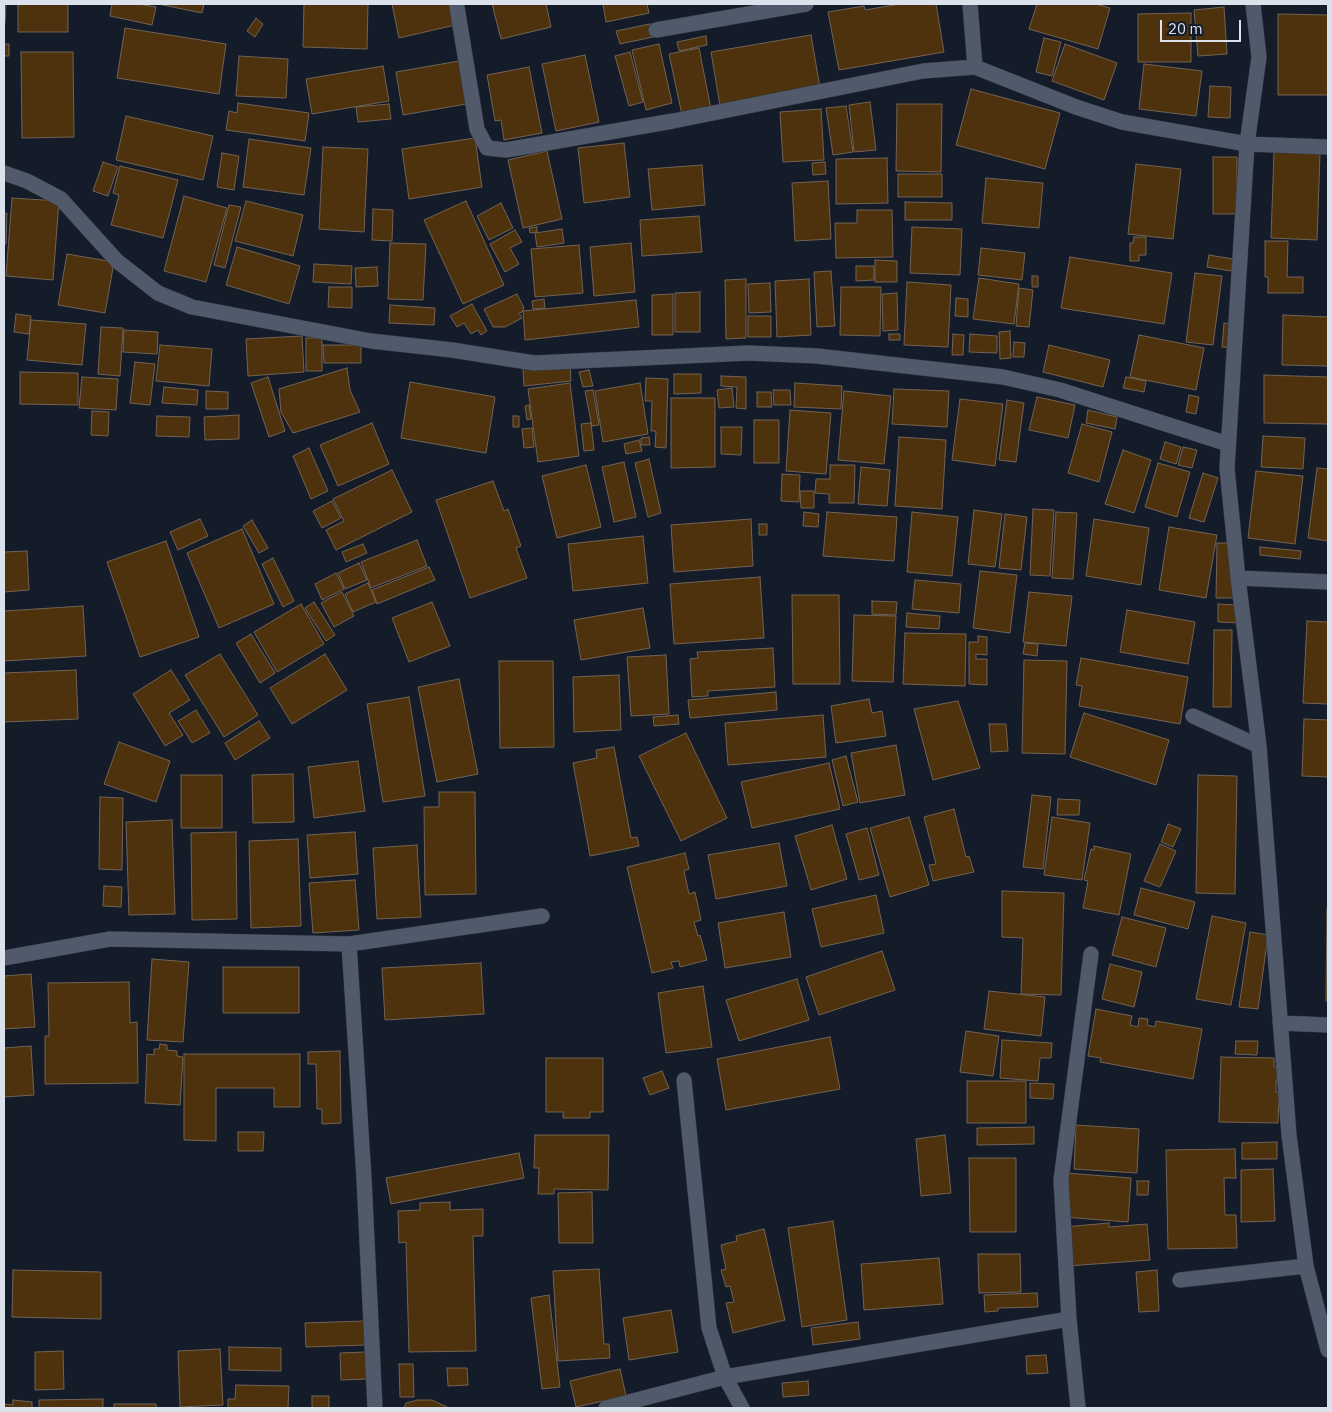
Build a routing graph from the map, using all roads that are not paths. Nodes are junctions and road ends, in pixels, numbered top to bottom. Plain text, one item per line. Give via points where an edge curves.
1 (806, 4) edge
2 (970, 4) edge
3 (1253, 4) edge
4 (457, 6) dead end
5 (656, 30) dead end
6 (975, 67) junction
7 (1247, 144) junction
8 (1328, 147) edge
9 (4, 172) edge
10 (1228, 444) junction
11 (1238, 578) junction
12 (1328, 582) edge
13 (1193, 716) dead end
14 (1259, 746) junction
15 (542, 916) dead end
16 (348, 944) junction
17 (1091, 954) dead end
18 (4, 958) edge
19 (1280, 1023) junction
20 (1328, 1025) edge
21 (684, 1080) dead end
22 (1306, 1266) junction
23 (1180, 1280) dead end
24 (1069, 1319) junction
25 (1328, 1350) edge
26 (725, 1377) junction
27 (375, 1408) edge
28 (606, 1408) edge
29 (742, 1408) edge
30 (1078, 1408) edge

1 - 5 street
2 - 6 street
3 - 7 street via 1260,57
4 - 6 street via 477,129 487,148 506,150 673,121 923,71
6 - 7 street via 1122,122
7 - 8 street
7 - 10 street
9 - 10 street via 61,199 117,261 158,293 192,307 371,340 534,363 749,353 817,356 1003,377 1060,390
10 - 11 street via 1227,468
11 - 12 street
11 - 14 street
13 - 14 street
14 - 19 street
15 - 16 street
16 - 18 street via 110,939
16 - 27 street
17 - 24 street via 1062,1180
19 - 20 street
19 - 22 street via 1289,1135
21 - 26 street via 709,1328
22 - 23 street
22 - 25 street
24 - 26 street
24 - 30 street
26 - 28 street
26 - 29 street

